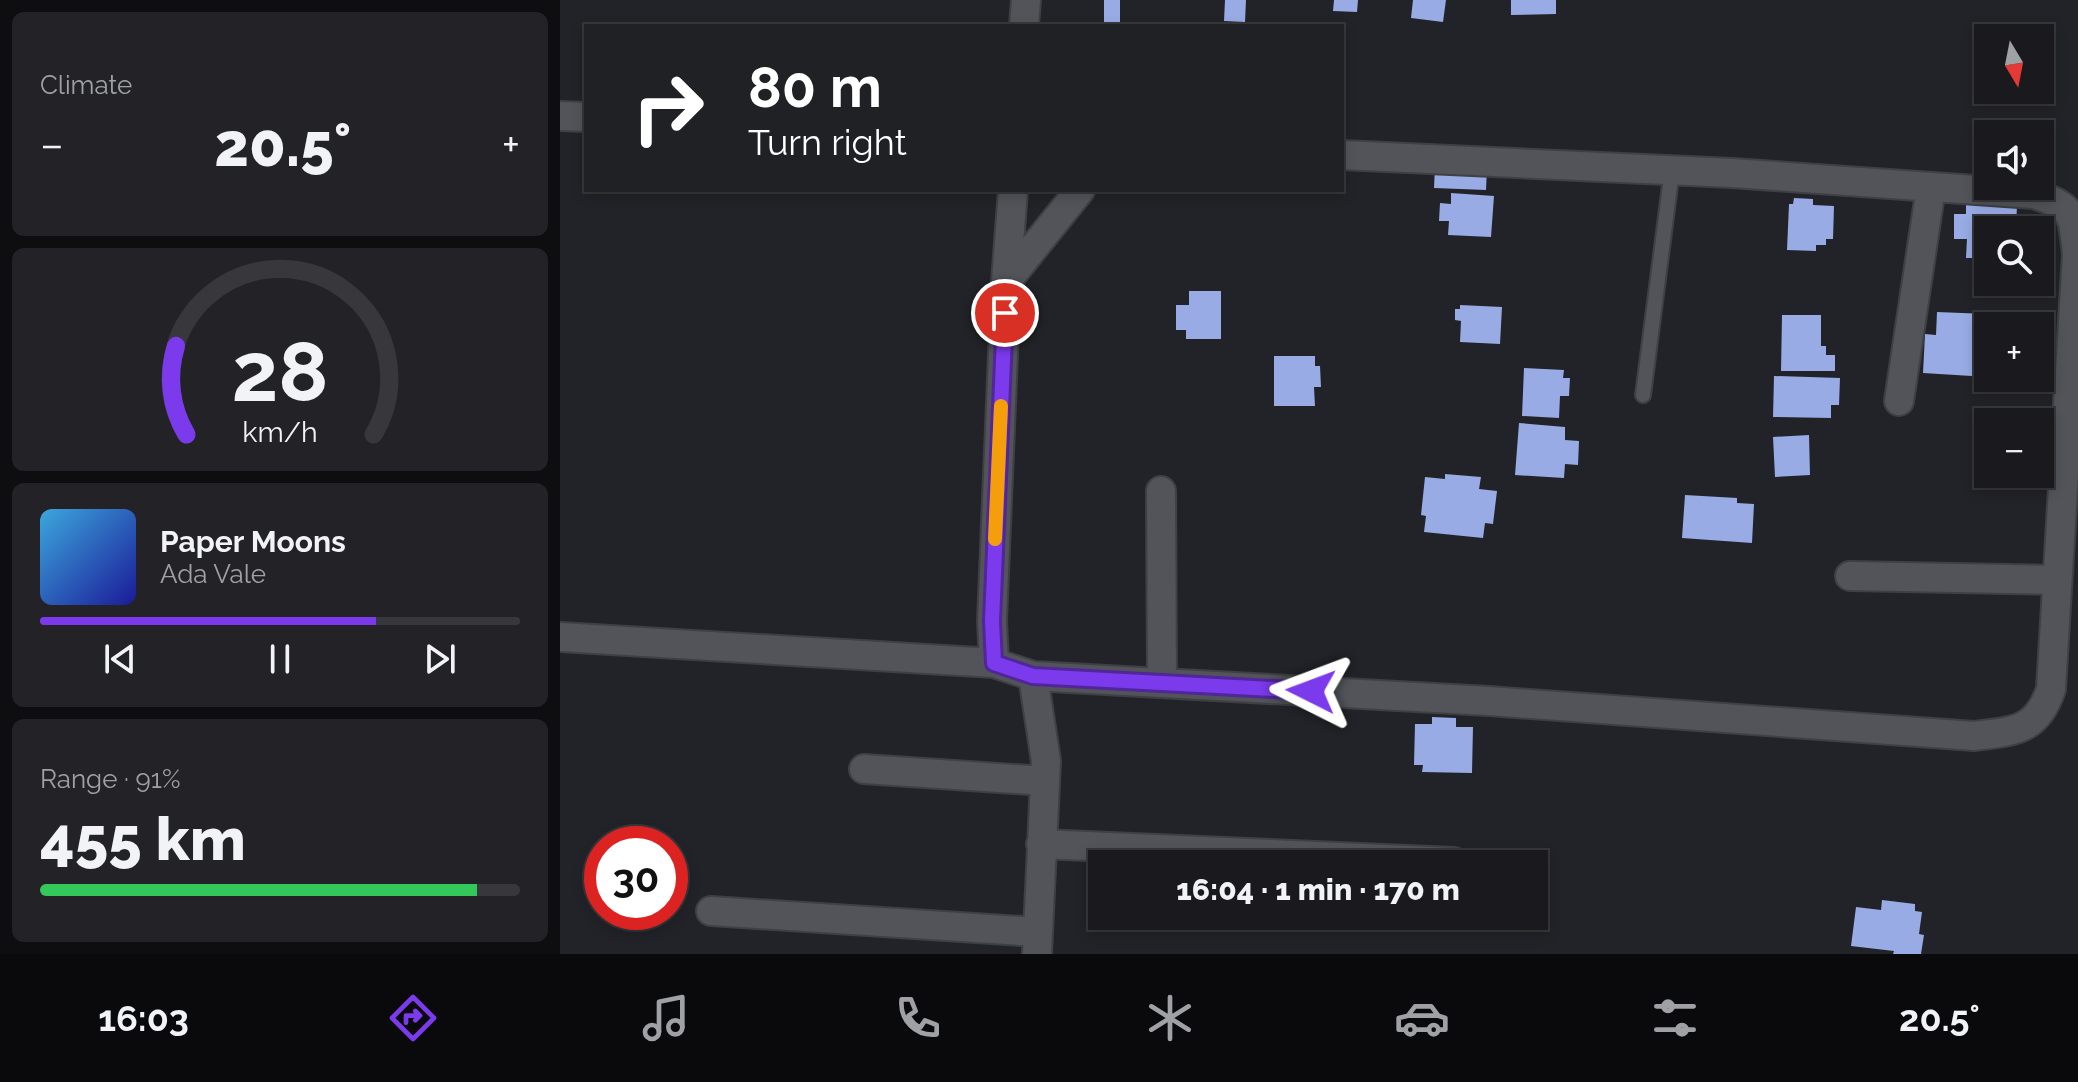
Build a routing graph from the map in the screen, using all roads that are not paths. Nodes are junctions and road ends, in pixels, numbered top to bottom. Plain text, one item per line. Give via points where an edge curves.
1 (1026, 0) edge
2 (1024, 24) edge
3 (560, 116) edge
4 (584, 117) edge
5 (1344, 155) edge
6 (1672, 170) junction
7 (1931, 187) junction
8 (1013, 192) edge
9 (1078, 192) edge
10 (1006, 282) junction
11 (1643, 395) dead end
12 (1899, 401) dead end
13 (2072, 436) edge
14 (1161, 491) dead end
15 (1850, 576) dead end
16 (2057, 580) junction
17 (560, 637) edge
18 (994, 663) junction
19 (1033, 676) junction
20 (1162, 683) junction
21 (864, 769) dead end
22 (1045, 781) junction
23 (1041, 844) junction
24 (1179, 850) edge
25 (711, 911) dead end
26 (1037, 943) edge

1 - 2 street
3 - 4 street
5 - 6 street
6 - 7 street
6 - 11 lane
7 - 12 street
7 - 13 street via 2034,194 2060,203 2073,220 2077,254
8 - 10 street
9 - 10 street
10 - 18 street
13 - 16 street
14 - 20 street
15 - 16 street
16 - 20 street via 2051,689 2044,710 2008,732 1974,736
17 - 18 street
18 - 19 street
19 - 20 street
19 - 22 street
21 - 22 street
22 - 23 street
23 - 24 street
23 - 26 street
25 - 26 street

